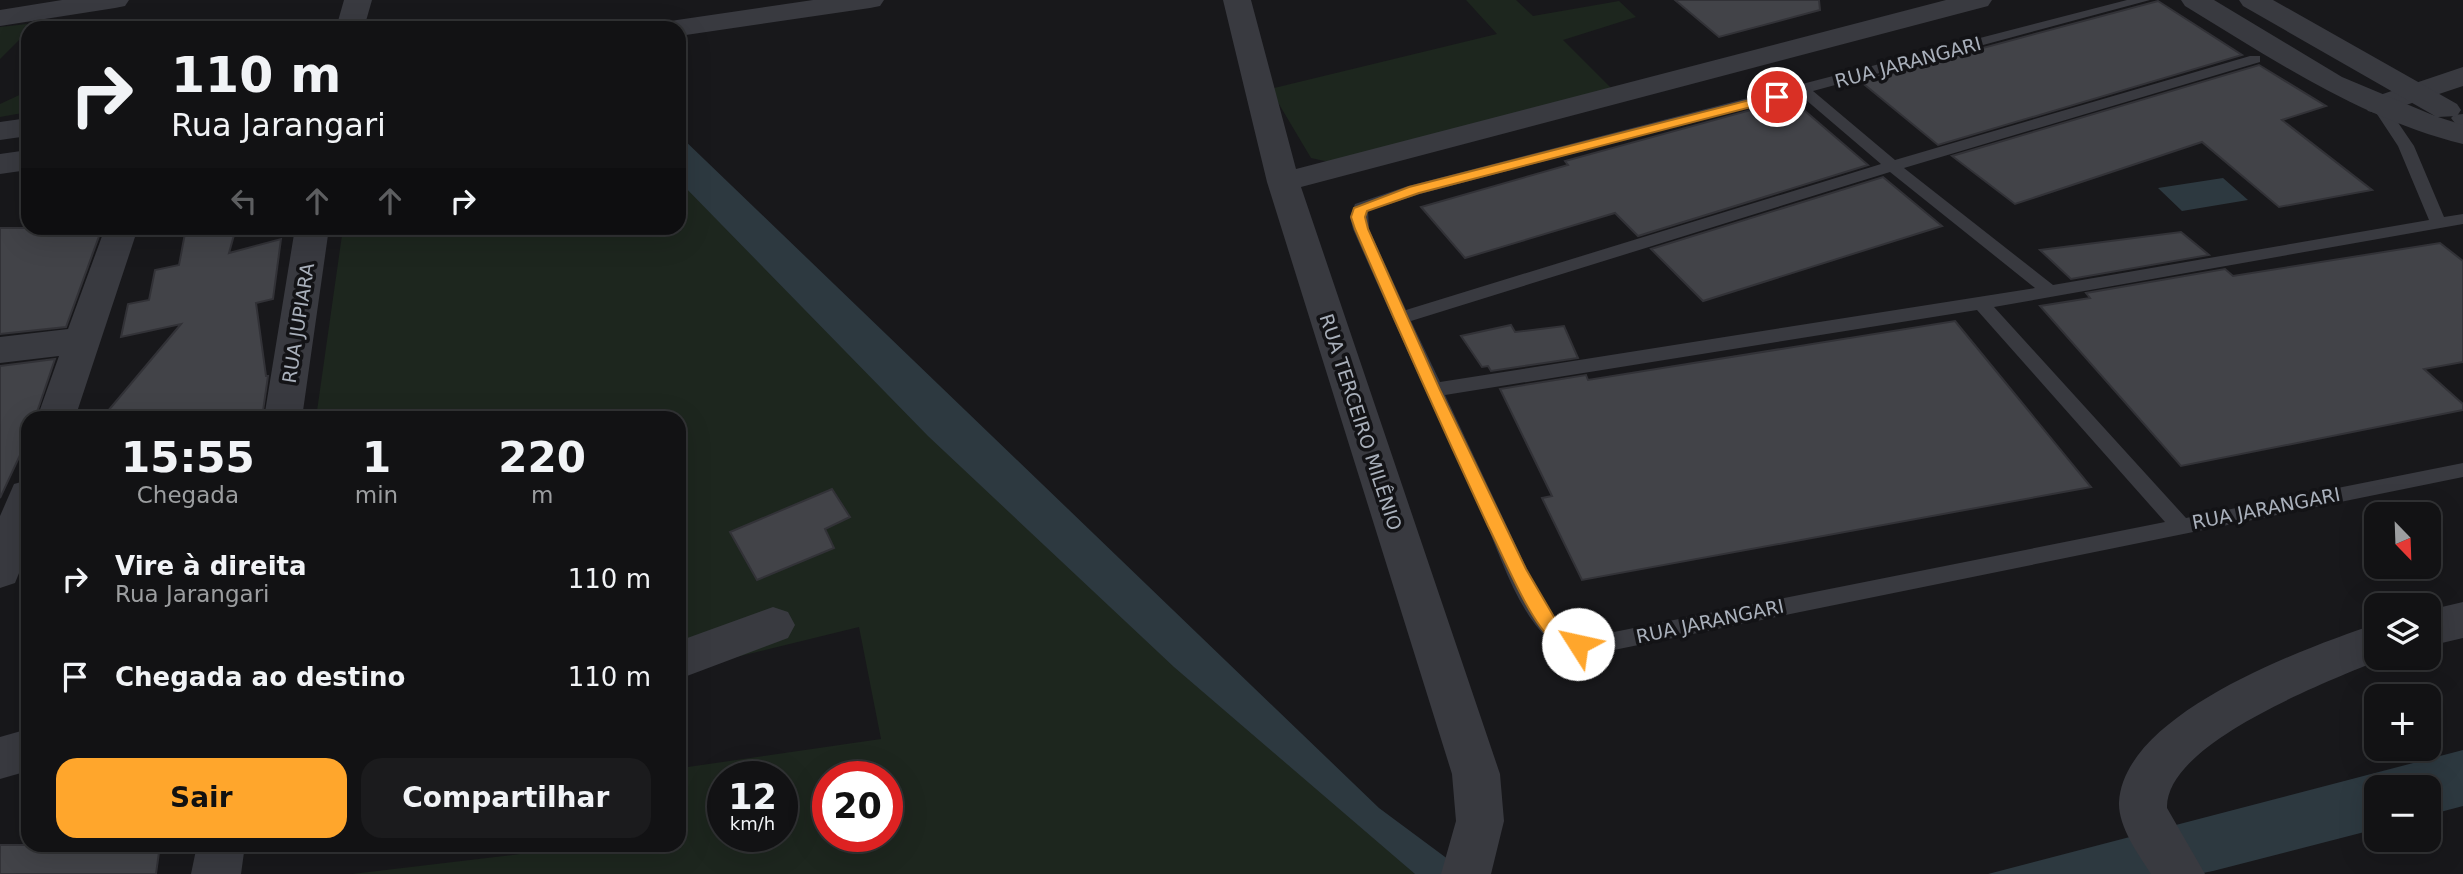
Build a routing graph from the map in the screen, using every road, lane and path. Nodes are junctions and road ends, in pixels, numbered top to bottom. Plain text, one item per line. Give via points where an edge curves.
1 (358, 0) edge
2 (870, 0) edge
3 (1978, 0) edge
4 (2143, 0) edge
5 (2195, 0) edge
6 (2253, 0) edge
7 (102, 1) edge
8 (1241, 1) edge
9 (0, 18) edge
10 (352, 21) edge
11 (686, 27) edge
12 (2255, 59) dead end
13 (2463, 76) edge
14 (1803, 90) junction
15 (2414, 93) junction
16 (2379, 105) junction
17 (2462, 124) edge
18 (21, 128) edge
19 (0, 131) edge
20 (21, 161) edge
21 (0, 164) edge
22 (1892, 166) junction
23 (1283, 182) junction
24 (2463, 219) edge
25 (2439, 225) junction
26 (119, 235) edge
27 (311, 235) edge
28 (2050, 291) junction
29 (1981, 303) junction
30 (1401, 317) junction
31 (84, 340) junction
32 (0, 350) edge
33 (1433, 390) junction
34 (59, 411) edge
35 (284, 411) edge
36 (2463, 470) edge
37 (21, 512) edge
38 (2180, 525) junction
39 (2, 559) edge
40 (2463, 620) edge
41 (773, 625) dead end
42 (2441, 625) edge
43 (2364, 647) edge
44 (686, 657) edge
45 (21, 752) edge
46 (0, 758) edge
47 (220, 852) edge
48 (1470, 863) edge
49 (216, 874) edge
50 (2180, 874) edge

1 - 10 street
2 - 11 street
3 - 23 street
4 - 14 lane, RUA JARANGARI
5 - 16 street via 2332,83
6 - 15 street
7 - 9 street
8 - 23 street, RUA TERCEIRO MILÊNIO
12 - 22 lane
13 - 15 street
14 - 22 lane
14 - 30 lane, RUA JARANGARI via 1414,190 1361,208 1362,229
15 - 16 street
15 - 17 street
16 - 17 street
16 - 25 lane via 2406,146
18 - 19 street
20 - 21 street
22 - 28 lane
22 - 30 lane
23 - 48 street, RUA TERCEIRO MILÊNIO via 1476,774 1480,821
24 - 25 lane
25 - 28 lane
26 - 31 street
27 - 35 street, RUA JUPIARA
28 - 29 lane
29 - 33 lane
29 - 38 lane
30 - 33 lane, RUA JARANGARI
31 - 32 street
31 - 34 street
33 - 38 lane, RUA JARANGARI via 1519,573 1560,637 1578,644 1604,643
36 - 38 lane, RUA JARANGARI
37 - 39 street
40 - 42 street
41 - 44 street
43 - 50 street via 2252,694 2171,747 2151,774 2143,800 2151,829
45 - 46 street
47 - 49 street

